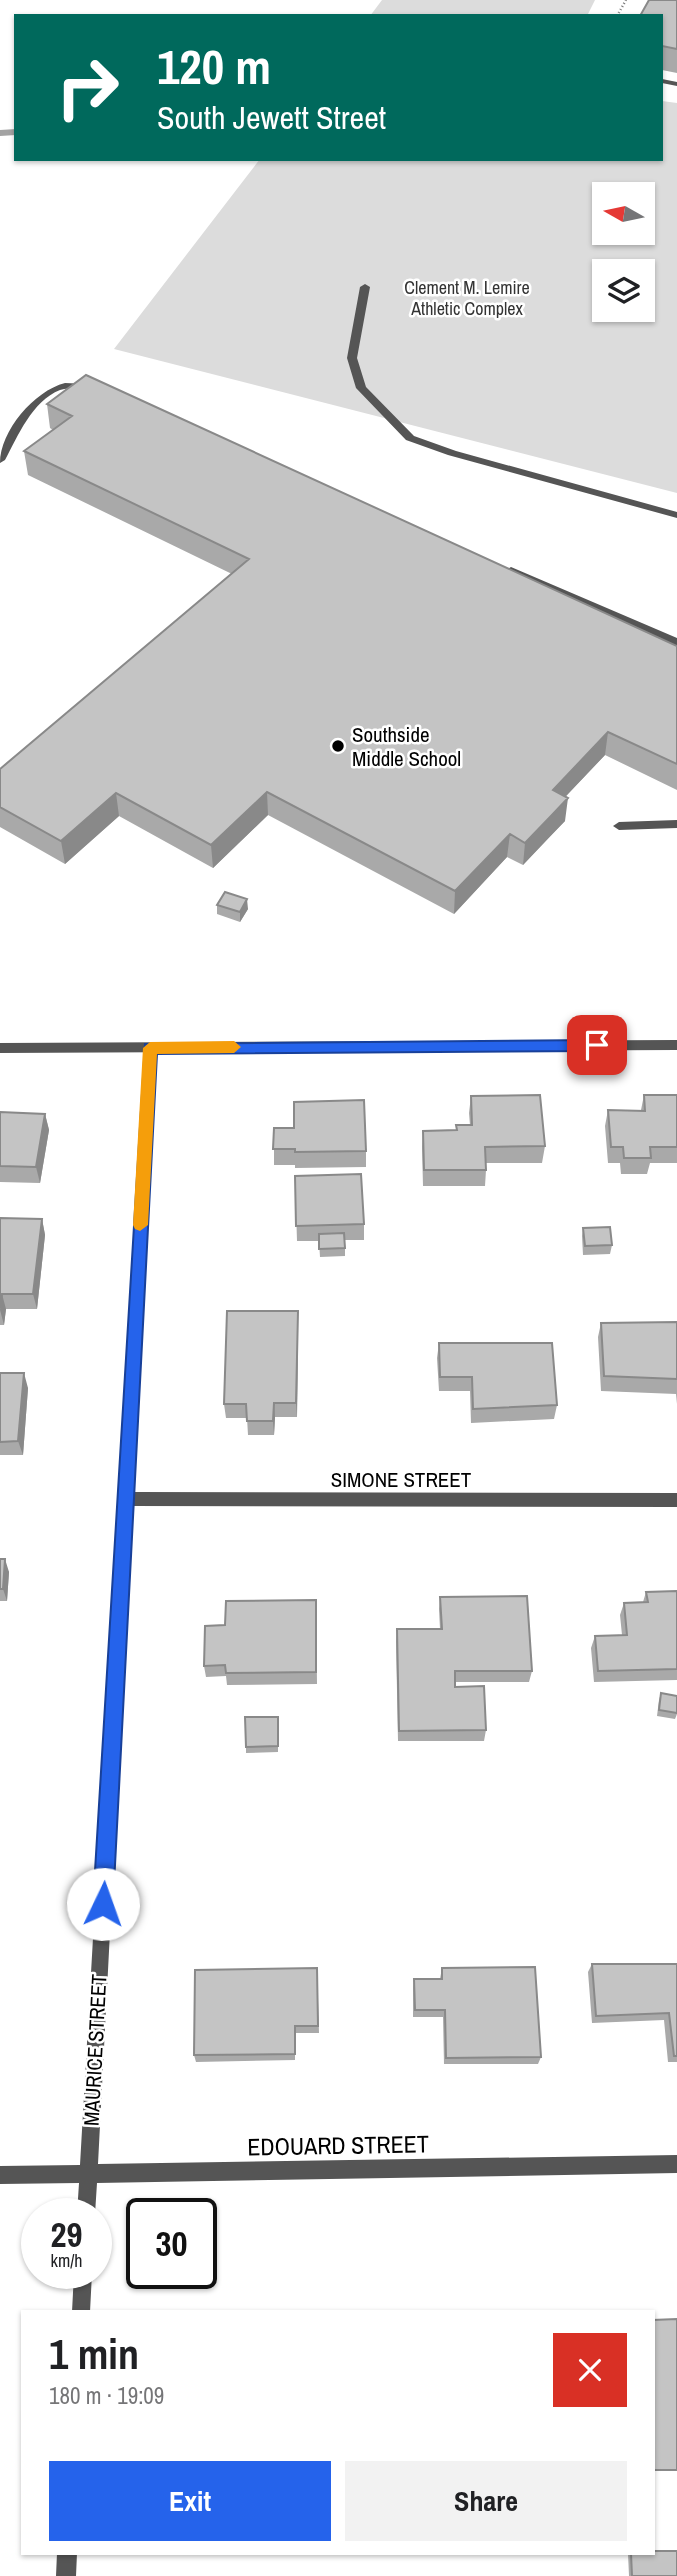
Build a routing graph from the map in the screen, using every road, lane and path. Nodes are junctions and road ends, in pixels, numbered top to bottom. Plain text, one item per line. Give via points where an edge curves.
1 (365, 287) dead end
2 (103, 392) edge
3 (0, 460) edge
4 (677, 515) edge
5 (499, 565) edge
6 (677, 642) edge
7 (677, 824) edge
8 (620, 826) dead end
9 (677, 1045) edge
10 (0, 1048) edge
11 (150, 1048) junction
12 (126, 1499) junction
13 (677, 1500) edge
14 (677, 2164) edge
15 (88, 2174) junction
16 (0, 2175) edge
17 (87, 2198) edge
18 (82, 2289) edge
19 (80, 2310) edge
20 (68, 2555) edge
21 (66, 2576) edge

1 - 4 street via 352,358 361,388 410,438
2 - 3 street via 65,386 45,393
5 - 6 street
7 - 8 street
9 - 11 street
10 - 11 street
11 - 12 street, MAURICE STREET
12 - 13 street, SIMONE STREET
12 - 15 street, MAURICE STREET
14 - 15 street, EDOUARD STREET
15 - 16 street, EDOUARD STREET
15 - 17 street, MAURICE STREET
18 - 19 street
20 - 21 street

